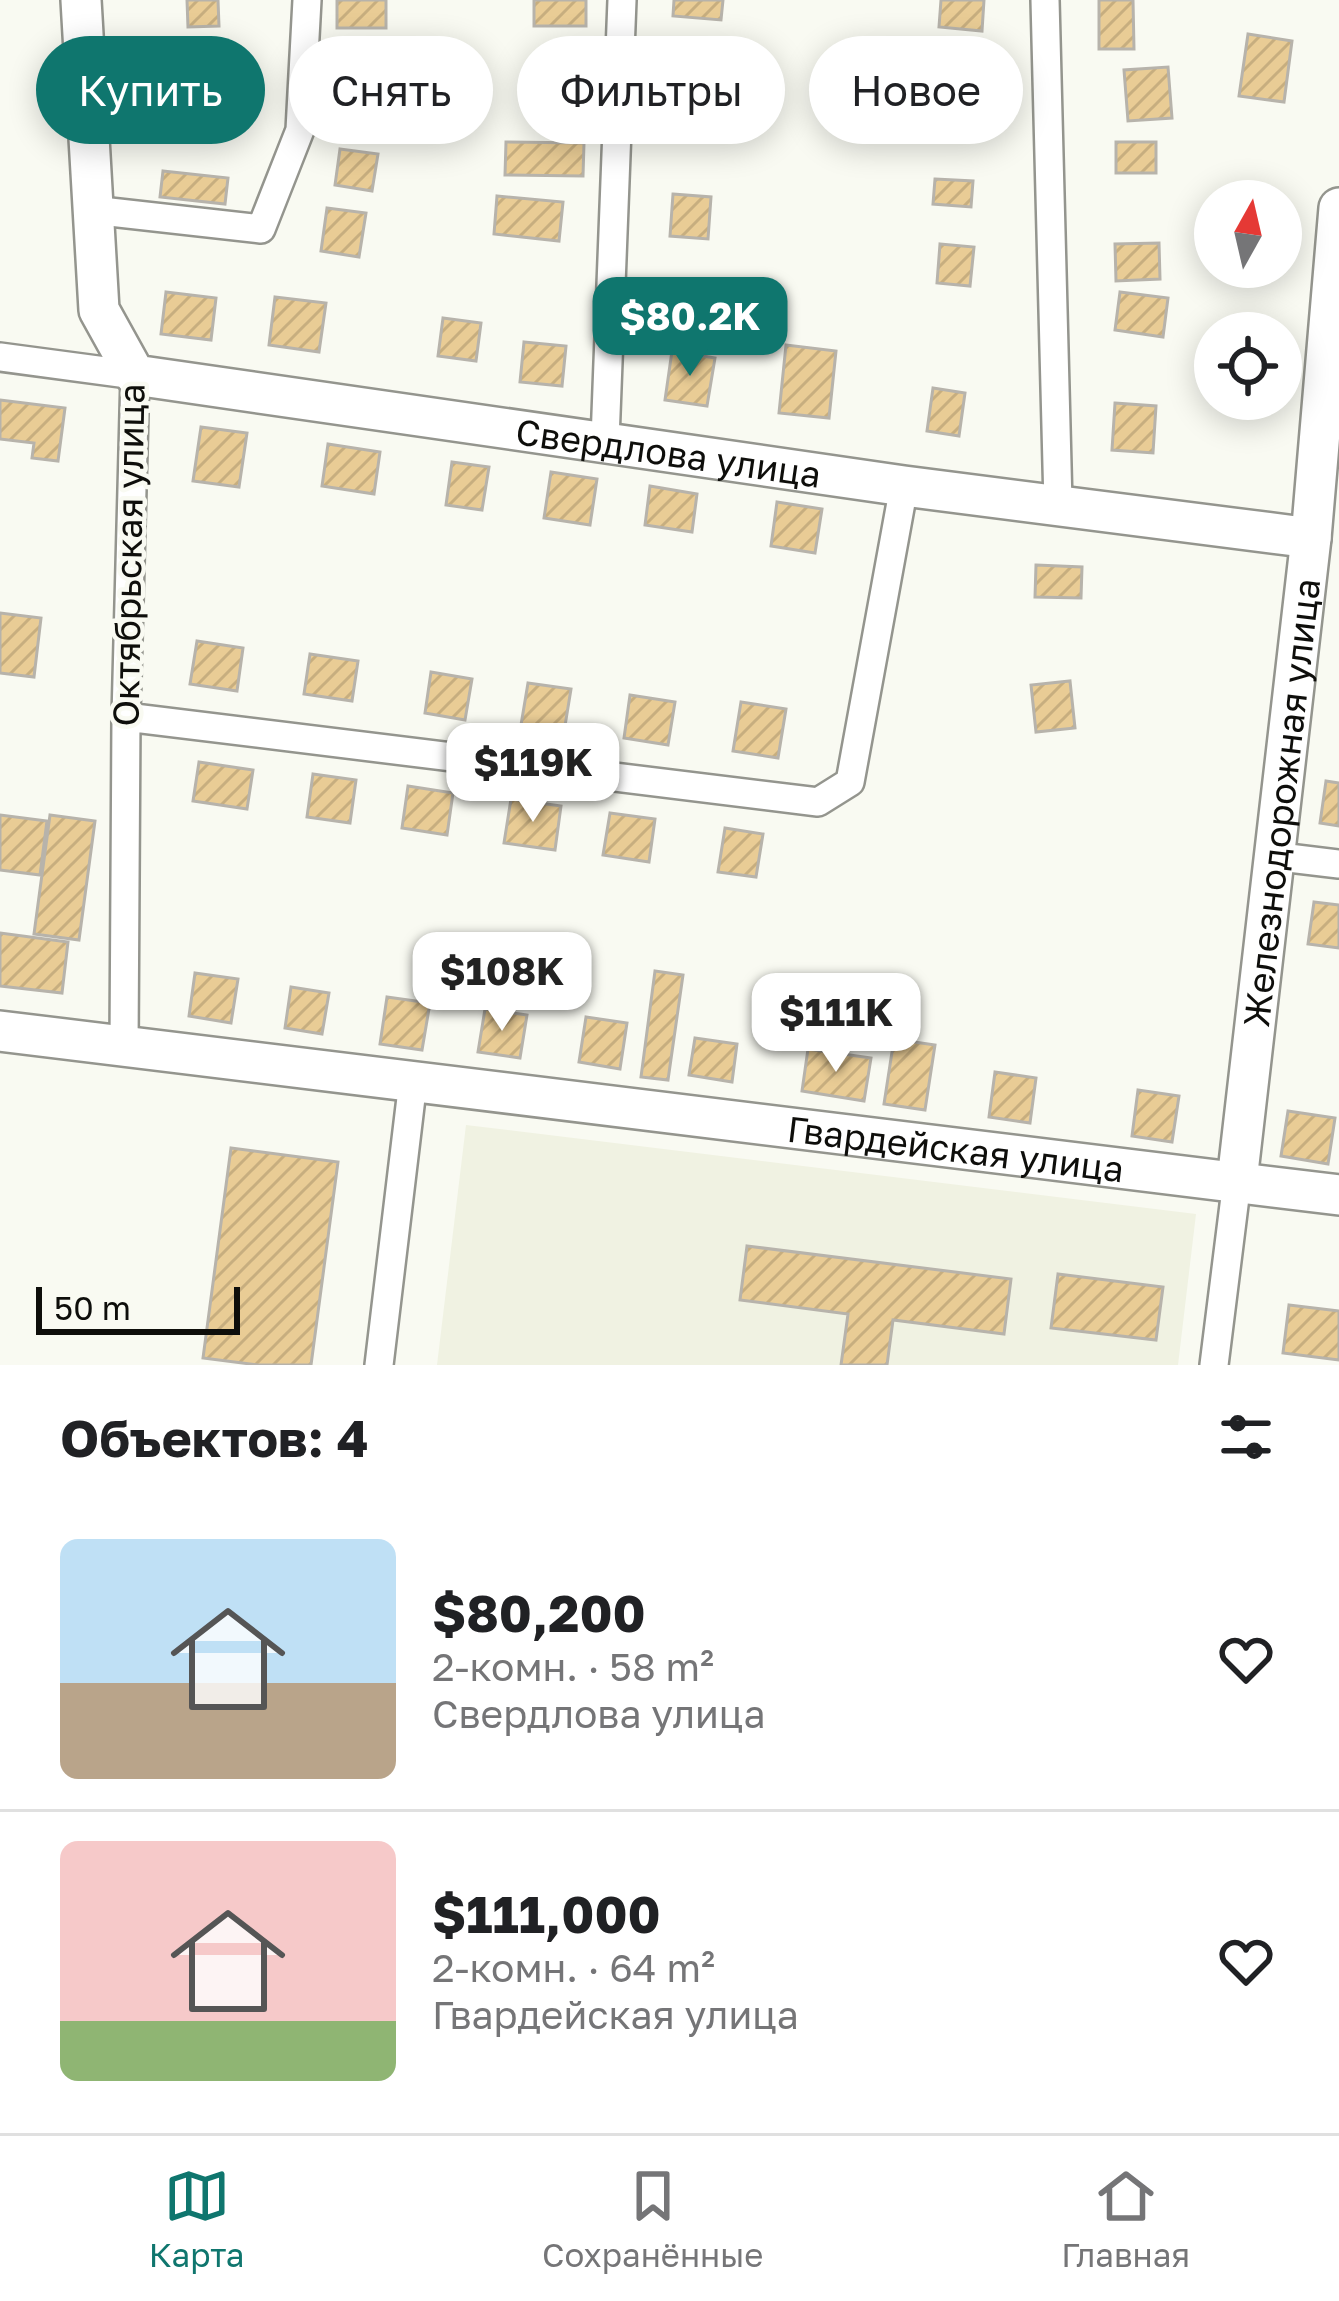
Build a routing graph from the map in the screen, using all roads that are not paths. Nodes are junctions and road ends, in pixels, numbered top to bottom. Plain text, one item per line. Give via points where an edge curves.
1 (81, 0) edge
2 (307, 0) edge
3 (622, 0) edge
4 (1046, 0) edge
5 (1339, 208) edge
6 (92, 211) junction
7 (0, 357) edge
8 (135, 375) junction
9 (605, 440) junction
10 (904, 486) junction
11 (1058, 504) junction
12 (1325, 539) edge
13 (126, 717) junction
14 (1273, 856) junction
15 (1339, 864) edge
16 (0, 1031) edge
17 (124, 1047) junction
18 (412, 1082) junction
19 (1237, 1181) junction
20 (1339, 1195) edge
21 (379, 1365) edge
22 (1214, 1365) edge

1 - 6 street, Октябрьская улица
2 - 6 street via 300,130 261,229
3 - 9 street
4 - 11 street
5 - 12 street, Железнодорожная улица
6 - 8 street, Октябрьская улица via 99,310
7 - 8 street, Свердлова улица
8 - 9 street, Свердлова улица
8 - 13 street, Октябрьская улица
9 - 10 street, Свердлова улица
10 - 11 street, Свердлова улица
10 - 13 street via 850,782 818,802
11 - 12 street, Свердлова улица
12 - 14 street, Железнодорожная улица
13 - 17 street, Октябрьская улица
14 - 15 street
14 - 19 street, Железнодорожная улица
16 - 17 street, Гвардейская улица
17 - 18 street, Гвардейская улица
18 - 19 street, Гвардейская улица
18 - 21 street
19 - 20 street, Гвардейская улица
19 - 22 street

